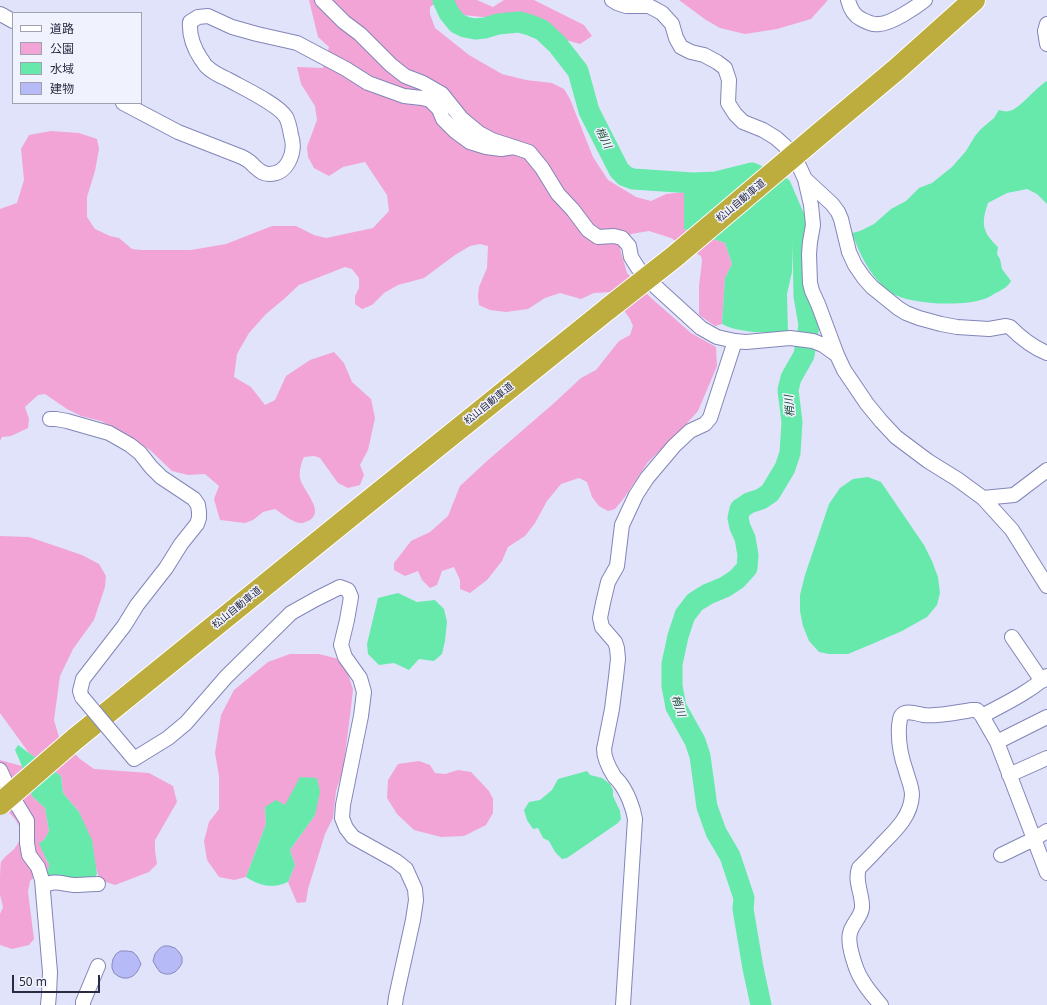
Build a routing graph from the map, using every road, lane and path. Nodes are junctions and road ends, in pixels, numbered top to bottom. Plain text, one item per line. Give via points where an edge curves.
1 (322, 0) edge
2 (612, 0) edge
3 (848, 0) edge
4 (926, 0) edge
5 (972, 2) edge
6 (0, 14) edge
7 (12, 20) edge
8 (1047, 24) edge
9 (1047, 44) edge
10 (125, 104) edge
11 (514, 148) junction
12 (805, 179) junction
13 (735, 341) junction
14 (1047, 353) edge
15 (838, 355) junction
16 (50, 419) dead end
17 (1047, 470) edge
18 (983, 498) junction
19 (1047, 586) edge
20 (1012, 637) dead end
21 (1044, 679) edge
22 (982, 716) junction
23 (1047, 717) edge
24 (997, 742) junction
25 (1047, 758) edge
26 (0, 770) edge
27 (1009, 775) junction
28 (0, 804) edge
29 (1047, 831) edge
30 (1034, 839) junction
31 (1001, 856) dead end
32 (1047, 873) edge
33 (98, 884) dead end
34 (43, 887) junction
35 (98, 966) dead end
36 (48, 1005) edge
37 (83, 1005) edge
38 (395, 1005) edge
39 (623, 1005) edge
40 (881, 1005) edge

1 - 11 street via 405,76 442,94 462,119 479,133
2 - 12 street via 626,6 649,6 662,13 672,24 681,47 704,55 725,68 729,80 728,103 735,114 743,122 764,130 785,146
3 - 4 street via 857,17 869,23 880,24 890,22
5 - 28 highway, 松山自動車道, bridge via 897,69 674,257 342,522 75,739
6 - 7 street
8 - 9 street
10 - 11 street via 178,132 242,157 264,174 274,174 288,164 293,148 285,116 261,97 217,74 206,66 198,55 192,43 190,22 198,17 208,16 232,27 296,43 368,83 404,96 430,100 439,109 443,119 470,142 486,147
11 - 13 street via 528,152 588,230 598,237 622,238 629,246 631,257 638,268 656,287 701,328 717,337
12 - 14 street via 838,212 849,252 864,278 898,308 919,318 957,327 1010,327 1027,343
12 - 15 street via 813,225 810,242 810,283
13 - 15 street via 803,339 823,345
13 - 39 street via 710,418 674,446 636,495 622,525 617,566 608,582 600,618 602,627 617,648 618,659 604,756 630,802 635,819
15 - 18 street via 844,370 867,404 896,437
16 - 38 street, bridge via 109,433 130,445 161,477 194,499 198,505 197,524 83,679 80,691 82,698 134,759 168,738 186,723 226,677 291,613 340,587 348,590 351,597 341,645 345,657 360,678 364,692 342,818 353,837 406,869 415,888 413,920
17 - 18 street via 1014,495
18 - 19 street via 1012,530
20 - 21 street
21 - 22 street
22 - 24 street
22 - 40 street via 977,710 935,715 906,712 901,716 900,748 912,794 910,806 897,829 859,868 857,879 862,909 849,937 851,954 860,978
23 - 24 street
24 - 27 street
25 - 27 street
26 - 34 street via 27,821 29,855 38,867
27 - 30 street
29 - 30 street
30 - 31 street
30 - 32 street
33 - 34 street via 74,885 52,882
34 - 36 street via 50,972
35 - 37 street

